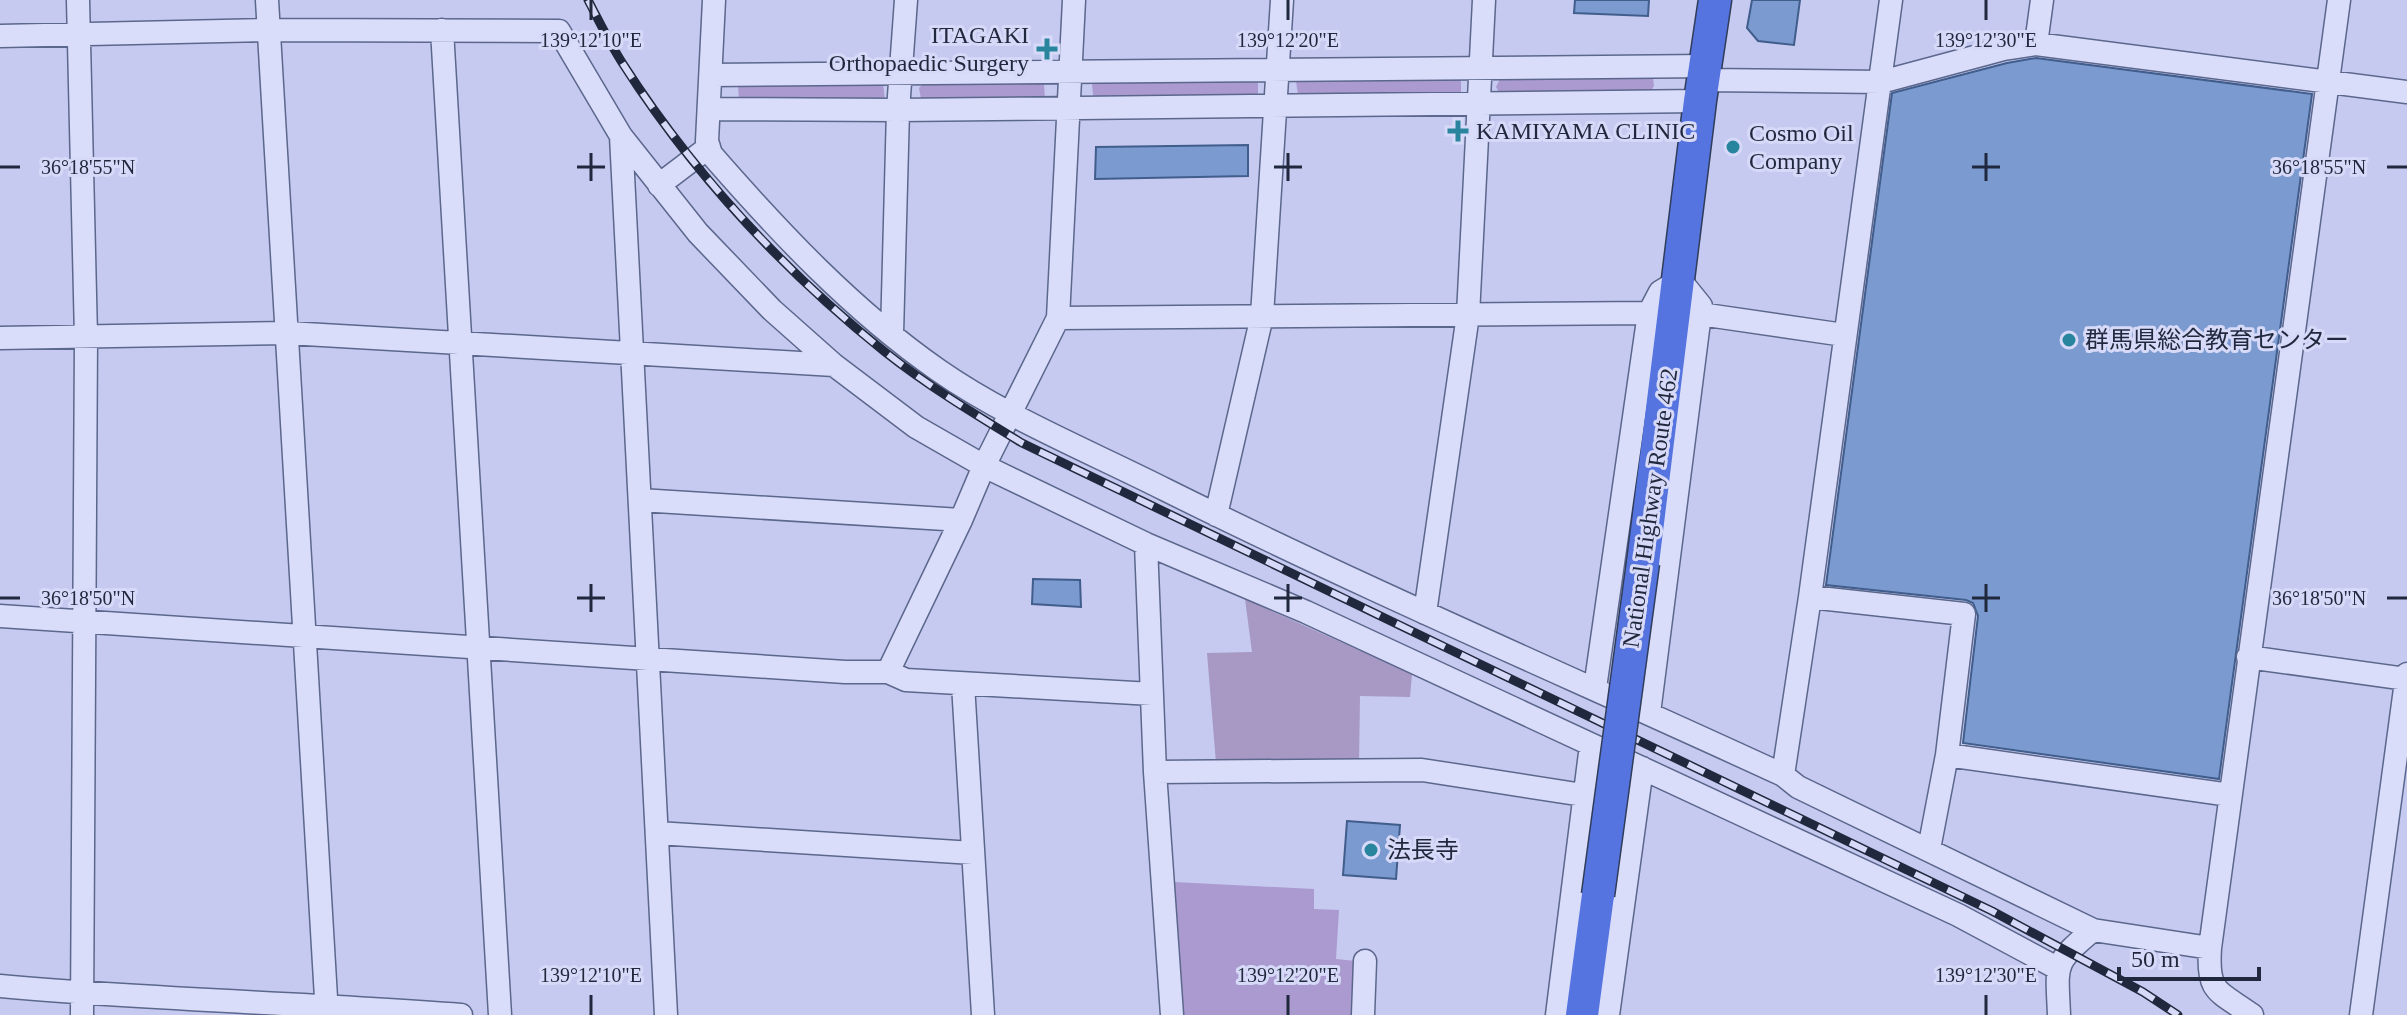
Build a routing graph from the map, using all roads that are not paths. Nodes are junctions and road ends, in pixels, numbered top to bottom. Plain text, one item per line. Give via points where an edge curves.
1 (78, 0) edge
2 (267, 0) edge
3 (714, 0) edge
4 (906, 0) edge
5 (1074, 0) edge
6 (1282, 0) edge
7 (1484, 0) edge
8 (1715, 0) edge
9 (1891, 0) edge
10 (2042, 0) edge
11 (2339, 0) edge
12 (268, 30) junction
13 (442, 30) junction
14 (78, 34) junction
15 (0, 36) edge
16 (2036, 44) junction
17 (1278, 68) junction
18 (1071, 70) junction
19 (1480, 70) junction
20 (901, 72) junction
21 (712, 75) junction
22 (1704, 82) junction
23 (1881, 82) junction
24 (2328, 82) junction
25 (2407, 92) edge
26 (1478, 105) junction
27 (1276, 106) junction
28 (1069, 108) junction
29 (710, 109) junction
30 (898, 110) junction
31 (621, 136) junction
32 (709, 147) junction
33 (659, 185) junction
34 (1680, 280) junction
35 (1649, 313) junction
36 (1700, 314) junction
37 (1468, 315) junction
38 (1262, 316) junction
39 (1058, 318) junction
40 (288, 333) junction
41 (892, 334) junction
42 (1844, 335) junction
43 (86, 337) junction
44 (0, 338) edge
45 (460, 343) junction
46 (632, 353) junction
47 (834, 365) junction
48 (1011, 412) junction
49 (984, 466) junction
50 (640, 500) junction
51 (1216, 515) junction
52 (961, 520) junction
53 (1146, 544) junction
54 (1810, 597) junction
55 (1425, 613) junction
56 (0, 616) edge
57 (85, 621) junction
58 (305, 636) junction
59 (478, 647) junction
60 (648, 657) junction
61 (2248, 657) junction
62 (888, 672) junction
63 (2407, 677) edge
64 (963, 684) junction
65 (1595, 688) junction
66 (1152, 694) junction
67 (1649, 713) junction
68 (1591, 745) junction
69 (1947, 755) junction
70 (1642, 768) junction
71 (1155, 772) junction
72 (1783, 775) junction
73 (1583, 795) junction
74 (2230, 795) junction
75 (657, 833) junction
76 (1929, 849) junction
77 (973, 853) junction
78 (2093, 930) junction
79 (2210, 948) junction
80 (1365, 961) dead end
81 (2057, 968) junction
82 (0, 986) edge
83 (83, 1004) edge
84 (327, 1010) edge
85 (461, 1015) edge
86 (500, 1015) edge
87 (666, 1015) edge
88 (983, 1015) edge
89 (1172, 1015) edge
90 (1363, 1015) edge
91 (1557, 1015) edge
92 (1582, 1015) edge
93 (1608, 1015) edge
94 (2059, 1015) edge
95 (2252, 1015) edge
96 (2361, 1015) edge

1 - 14 street
2 - 12 street
3 - 21 street
4 - 20 street
5 - 18 street
6 - 17 street
7 - 19 street
8 - 22 highway, National Highway Route 462
9 - 23 street
10 - 16 street
11 - 24 street
12 - 13 street
12 - 14 street
12 - 40 street
13 - 31 street via 559,31
13 - 45 street
14 - 15 street
14 - 43 street
16 - 23 street
16 - 24 street
17 - 18 street
17 - 19 street
17 - 27 street
18 - 20 street
18 - 28 street
19 - 22 street
19 - 26 street
20 - 21 street
20 - 30 street
21 - 29 street
22 - 23 street
22 - 26 street
22 - 34 highway, National Highway Route 462
23 - 42 street
24 - 25 street
24 - 61 street
26 - 27 street
26 - 37 street
27 - 28 street
27 - 38 street
28 - 30 street
28 - 39 street
29 - 30 street
29 - 32 street
30 - 41 street
31 - 33 street
31 - 46 street
32 - 33 street
32 - 41 street via 775,227
33 - 47 street via 772,310
34 - 35 street via 1660,292
34 - 36 street via 1701,306
34 - 92 highway, National Highway Route 462, bridge
35 - 37 street
35 - 65 street
36 - 42 street
36 - 67 street
37 - 38 street
37 - 55 street
38 - 39 street
38 - 51 street
39 - 48 street
40 - 43 street
40 - 45 street
40 - 58 street
41 - 48 street via 971,392
42 - 54 street
43 - 44 street
43 - 57 street
45 - 46 street
45 - 59 street
46 - 47 street
46 - 50 street
47 - 49 street via 916,427
48 - 49 street
48 - 51 street
49 - 52 street
49 - 53 street
50 - 52 street
50 - 60 street
51 - 55 street
52 - 62 street
53 - 66 street
53 - 68 street
54 - 69 street via 1964,614
54 - 72 street
55 - 65 street
56 - 57 street
57 - 58 street
57 - 83 street
58 - 59 street
58 - 84 street
59 - 60 street
59 - 86 street
60 - 62 street
60 - 75 street
61 - 63 street
61 - 74 street
62 - 64 street via 906,680
63 - 96 street
64 - 66 street
64 - 77 street
65 - 67 street
66 - 71 street
67 - 72 street
68 - 70 street
68 - 73 street
69 - 74 street
69 - 76 street
70 - 81 street via 1958,915
70 - 93 street
71 - 73 street via 1422,770
71 - 89 street
72 - 76 street
73 - 91 street
74 - 79 street
75 - 77 street
75 - 87 street
76 - 78 street
77 - 88 street
78 - 79 street
78 - 81 street
79 - 95 street via 2212,986
80 - 90 street
81 - 94 street
82 - 83 street
83 - 84 street
84 - 85 street

